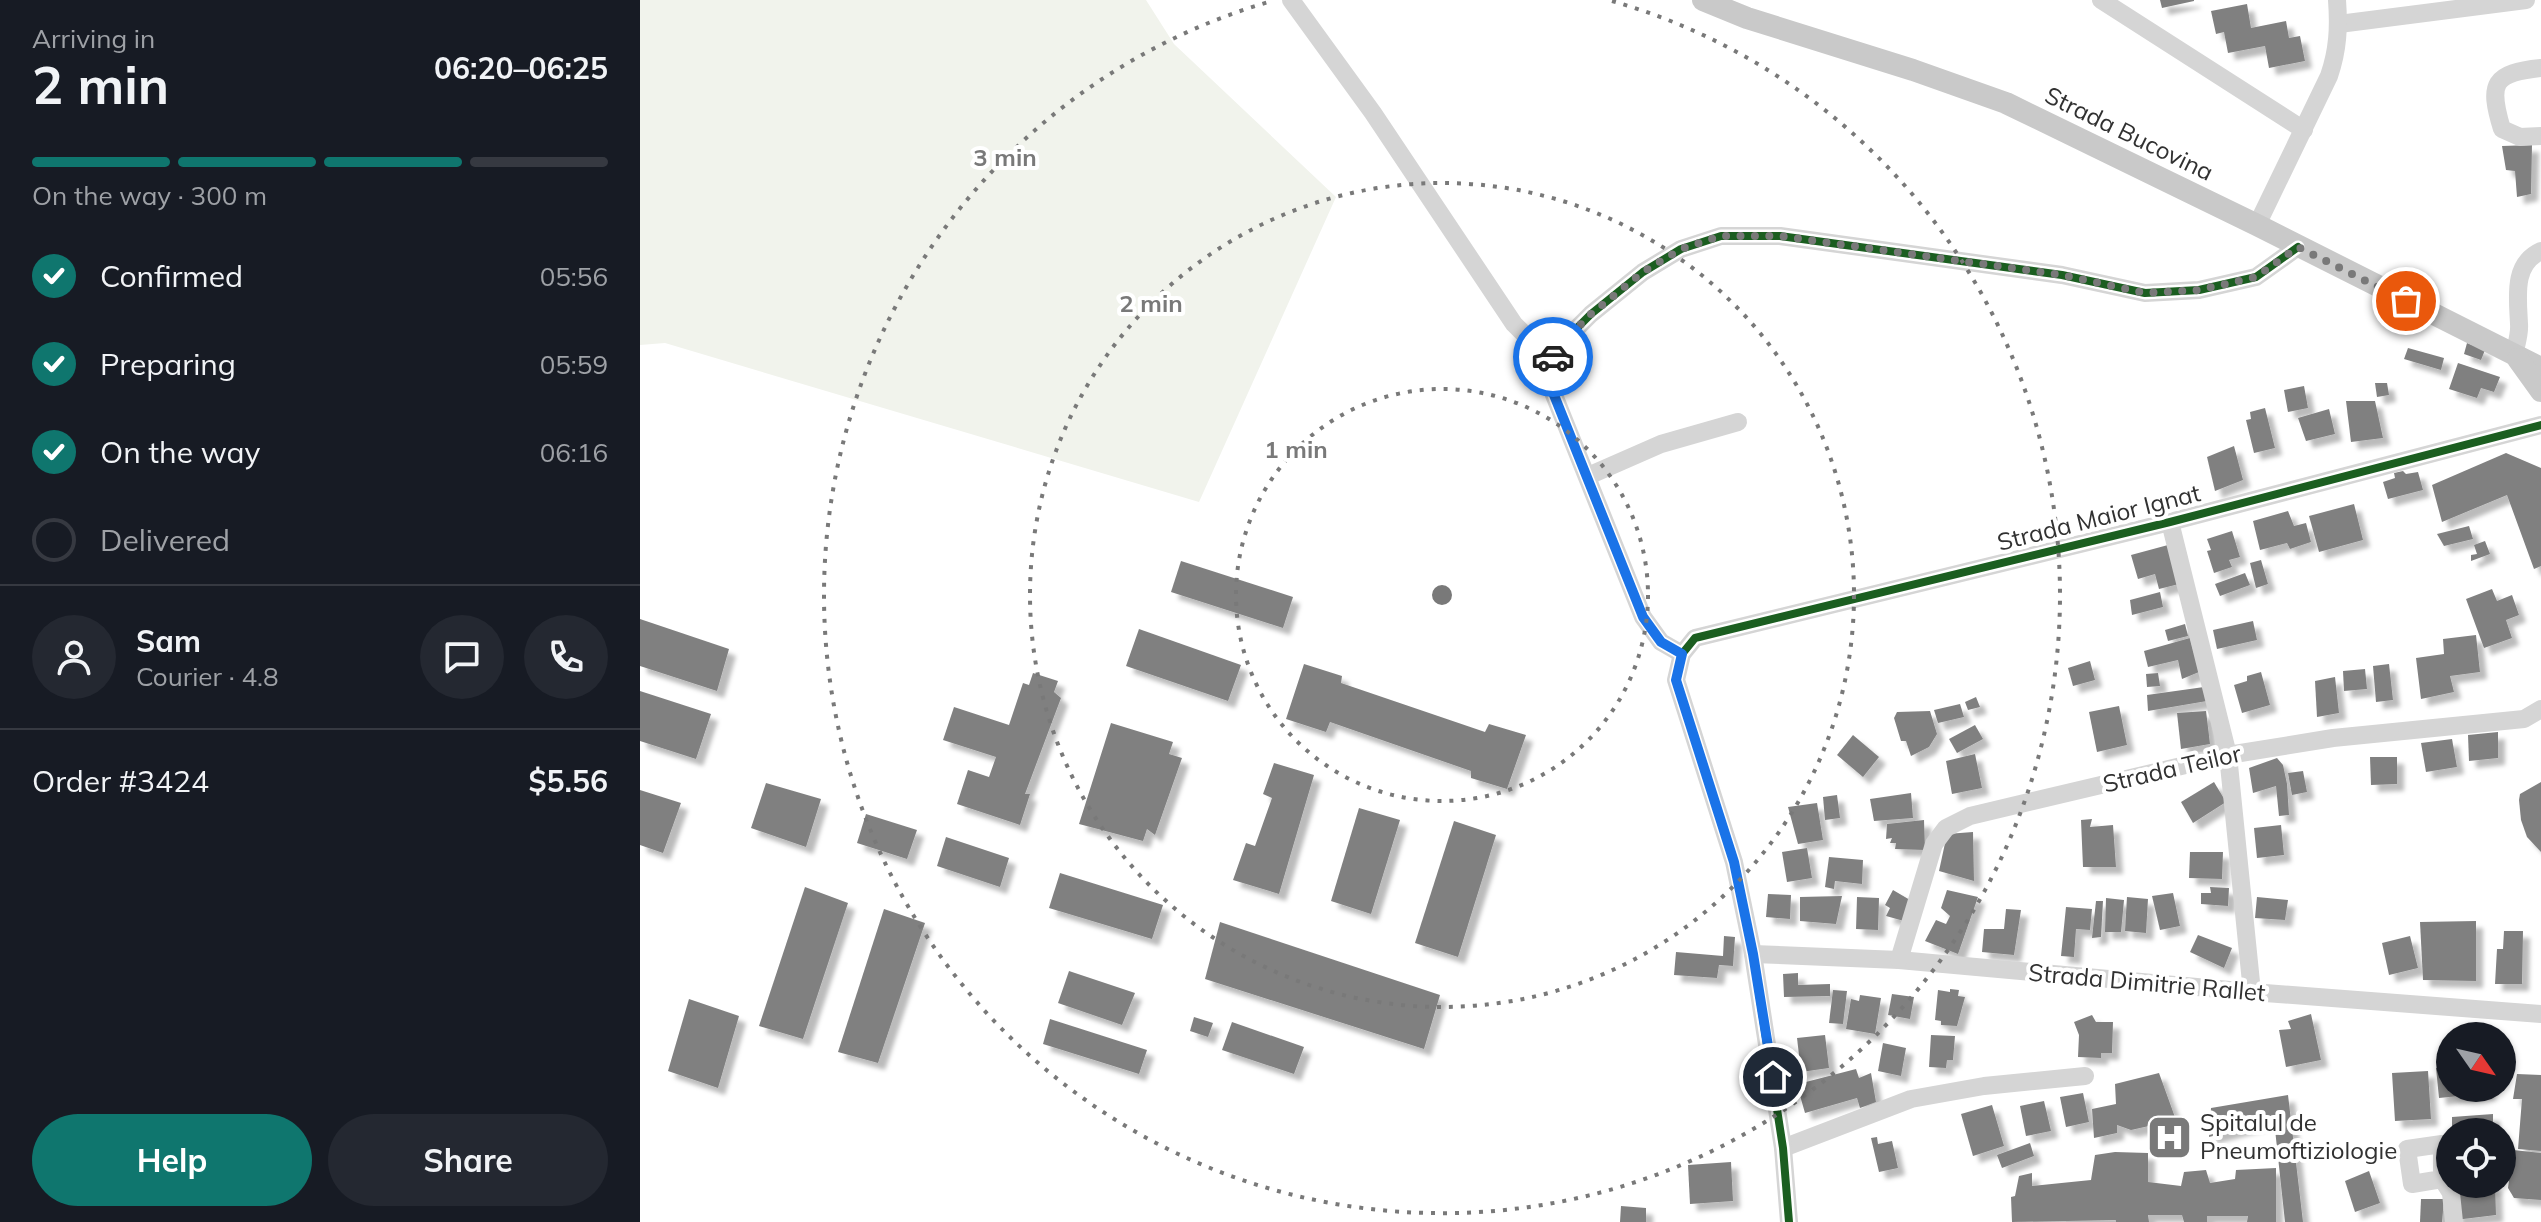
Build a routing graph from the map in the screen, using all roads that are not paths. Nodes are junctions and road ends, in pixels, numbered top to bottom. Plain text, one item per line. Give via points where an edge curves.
1 (1291, 0) edge
2 (1703, 0) edge
3 (2101, 0) edge
4 (2337, 0) edge
5 (2526, 0) edge
6 (2502, 1) edge
7 (2339, 24) junction
8 (2541, 68) edge
9 (2304, 130) junction
10 (2541, 136) edge
11 (2257, 225) junction
12 (2298, 247) junction
13 (2541, 251) edge
14 (2514, 355) junction
15 (1551, 361) junction
16 (2541, 368) edge
17 (2541, 391) edge
18 (1738, 422) dead end
19 (2538, 429) edge
20 (1588, 476) junction
21 (2170, 522) junction
22 (1682, 654) junction
23 (2541, 709) edge
24 (2228, 755) junction
25 (1753, 954) junction
26 (1899, 960) junction
27 (2252, 992) junction
28 (2541, 1014) edge
29 (2085, 1076) dead end
30 (1783, 1148) junction
31 (2452, 1198) edge
32 (1789, 1222) edge
33 (2454, 1222) edge

1 - 15 street via 1514,324
2 - 11 main road, Strada Bucovina via 2006,103
3 - 9 street
4 - 7 street
5 - 6 street
6 - 7 street
7 - 9 street via 2333,65
8 - 10 street via 2504,77 2495,105 2502,129 2520,137
9 - 11 street
11 - 12 main road, Strada Bucovina
12 - 14 main road, Strada Bucovina
12 - 15 street via 2256,277 2199,290 2145,293 2062,275 1780,236 1721,236 1681,249 1643,272 1591,314
13 - 14 street via 2525,263 2518,284 2520,327
14 - 16 main road, Strada Bucovina
14 - 17 main road, Strada Bucovina
15 - 20 street via 1552,390
18 - 20 street via 1661,444
19 - 21 street, Strada Maior Ignat
20 - 22 street via 1643,617 1661,642
21 - 22 street, Strada Maior Ignat via 1716,631 1695,638
21 - 24 street
22 - 25 street via 1676,680 1734,862
23 - 24 street, Strada Teilor via 2524,719 2333,738
24 - 26 street, Strada Teilor via 1970,816 1946,828 1934,844
24 - 27 street
25 - 26 street, Strada Dimitrie Rallet
25 - 30 street
26 - 27 street, Strada Dimitrie Rallet
27 - 28 street, Strada Dimitrie Rallet
29 - 30 street via 1911,1099
30 - 32 street
31 - 33 street

